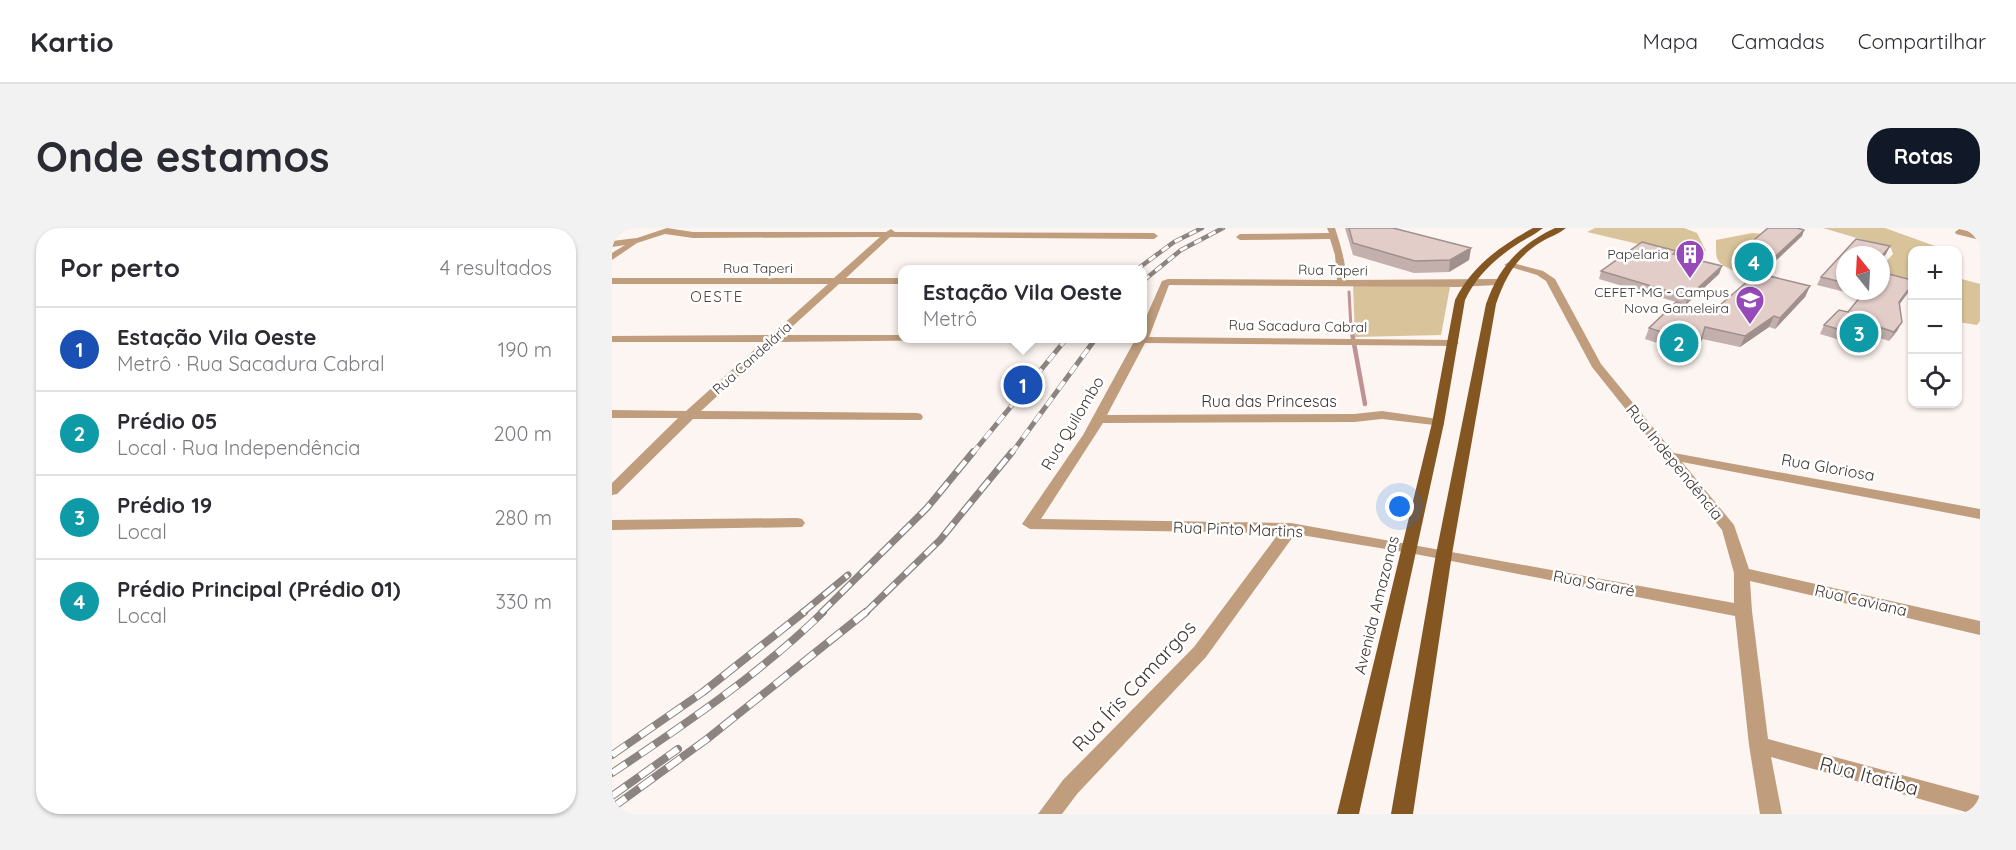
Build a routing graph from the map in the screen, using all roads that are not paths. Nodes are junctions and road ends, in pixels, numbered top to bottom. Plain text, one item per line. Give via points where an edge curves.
1 (676, 228) edge
2 (1539, 228) edge
3 (1562, 228) edge
4 (1974, 228) edge
5 (1116, 231) edge
6 (666, 232) junction
7 (891, 232) edge
8 (1332, 232) edge
9 (1154, 236) dead end
10 (1240, 237) dead end
11 (1980, 237) edge
12 (638, 240) junction
13 (612, 244) edge
14 (612, 257) edge
15 (1509, 265) junction
16 (612, 281) edge
17 (898, 281) edge
18 (838, 282) junction
19 (1168, 282) joint
20 (1497, 282) junction
21 (1342, 284) junction
22 (1467, 284) junction
23 (1147, 326) edge
24 (1147, 338) edge
25 (612, 339) edge
26 (898, 339) edge
27 (770, 340) junction
28 (1139, 343) edge
29 (1454, 343) junction
30 (612, 414) edge
31 (690, 414) junction
32 (917, 417) dead end
33 (1100, 419) junction
34 (1438, 423) junction
35 (1670, 456) junction
36 (612, 491) edge
37 (1980, 514) edge
38 (797, 523) dead end
39 (1030, 524) joint
40 (612, 525) edge
41 (1291, 528) junction
42 (1410, 548) junction
43 (1444, 554) junction
44 (1742, 573) junction
45 (1743, 611) junction
46 (1980, 628) edge
47 (1759, 745) junction
48 (1980, 806) edge
49 (1049, 814) edge
50 (1348, 814) edge
51 (1402, 814) edge
52 (1771, 814) edge

1 - 6 street
2 - 22 main road, Avenida Amazonas via 1515,241
3 - 15 main road via 1534,240
4 - 11 street via 1959,232
5 - 7 street
5 - 9 street
6 - 7 street via 693,236
6 - 12 street
7 - 18 street, Rua Candelária
8 - 10 street
8 - 21 street via 1340,255
12 - 13 street
12 - 14 street
15 - 20 main road
15 - 35 street, Rua Independência via 1550,279 1596,365
16 - 18 street, Rua Taperi
17 - 18 street, Rua Taperi
18 - 27 street, Rua Candelária
19 - 21 street, Rua Taperi
19 - 23 street, Rua Quilombo
20 - 22 street, Rua Taperi
20 - 43 main road
21 - 22 street, Rua Taperi
22 - 29 main road, Avenida Amazonas via 1460,300
24 - 29 street, Rua Sacadura Cabral
25 - 27 street
26 - 27 street
27 - 31 street, Rua Candelária
28 - 33 street, Rua Quilombo
29 - 34 main road, Avenida Amazonas
30 - 31 street
31 - 32 street
31 - 36 street, Rua Candelária
33 - 34 street, Rua das Princesas via 1382,415
33 - 39 street, Rua Quilombo
34 - 42 main road, Avenida Amazonas
35 - 37 street, Rua Gloriosa
35 - 44 street, Rua Independência via 1729,529
38 - 40 street
39 - 41 street, Rua Pinto Martins
41 - 42 street, Rua Pinto Martins
41 - 49 street, Rua Íris Camargos via 1200,652 1070,787
42 - 43 street, Rua Pinto Martins
42 - 50 main road, Avenida Amazonas
43 - 45 street, Rua Sararé
43 - 51 main road
44 - 45 street, Rua Independência
44 - 46 street, Rua Caviana
45 - 47 street, Rua Independência
47 - 48 street, Rua Itatiba
47 - 52 street, Rua Independência

